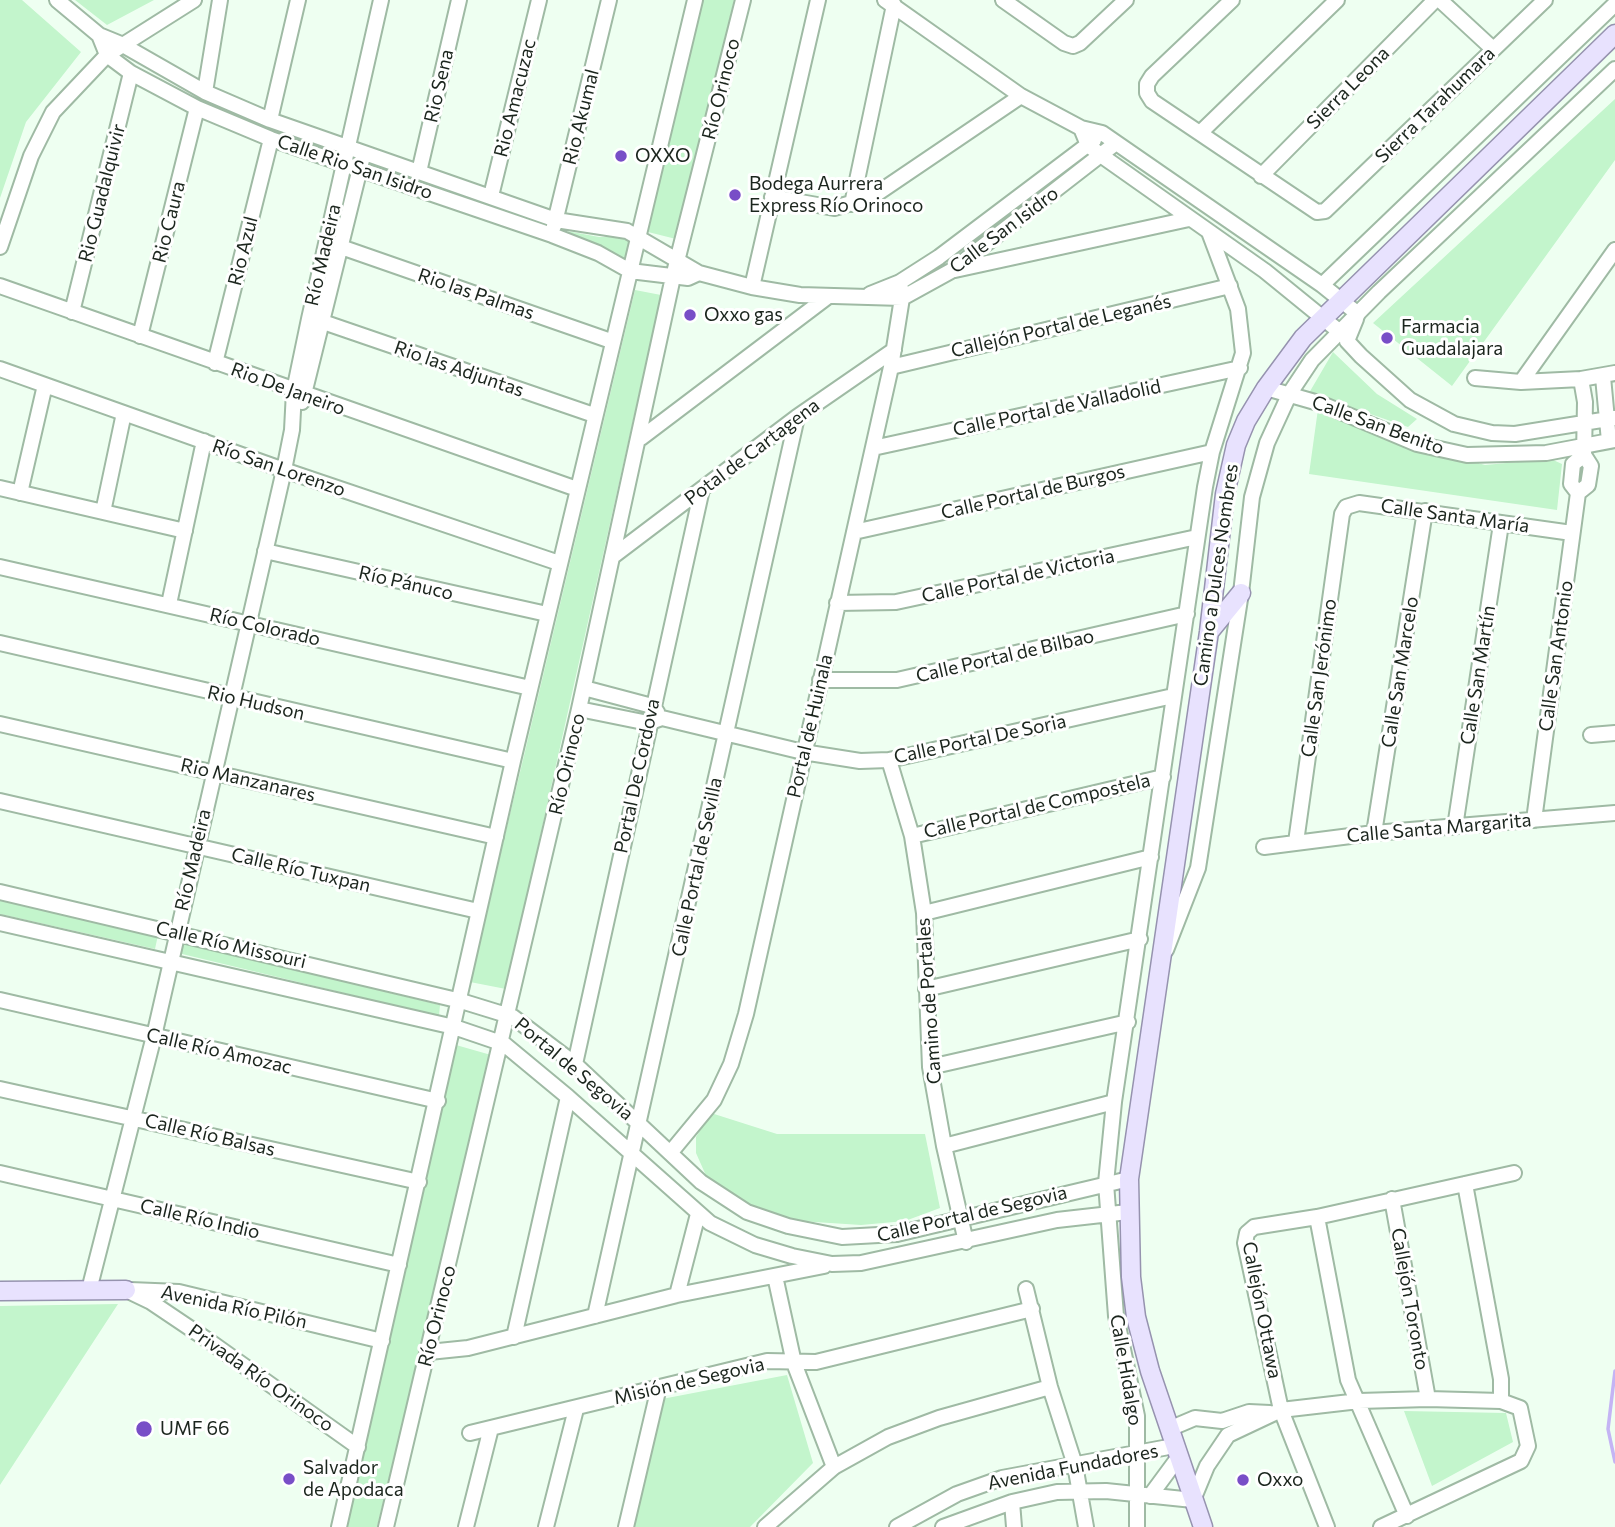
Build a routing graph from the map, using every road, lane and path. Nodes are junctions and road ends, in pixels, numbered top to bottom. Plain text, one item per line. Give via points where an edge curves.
1 (57, 0) edge
2 (194, 0) edge
3 (220, 0) edge
4 (298, 0) edge
5 (381, 0) edge
6 (459, 0) edge
7 (539, 0) edge
8 (609, 0) edge
9 (695, 0) edge
10 (743, 0) edge
11 (818, 0) edge
12 (1003, 0) edge
13 (1126, 0) edge
14 (1232, 0) edge
15 (1337, 0) edge
16 (1438, 0) edge
17 (1545, 0) edge
18 (889, 3) edge
19 (1615, 4) edge
20 (1615, 34) edge
21 (99, 35) junction
22 (121, 44) junction
23 (1493, 49) junction
24 (107, 55) junction
25 (1615, 69) edge
26 (131, 73) junction
27 (205, 92) junction
28 (1021, 96) junction
29 (197, 108) junction
30 (270, 120) junction
31 (1081, 128) junction
32 (1102, 133) junction
33 (1199, 134) junction
34 (271, 139) junction
35 (1116, 143) junction
36 (1088, 145) junction
37 (347, 148) junction
38 (364, 153) junction
39 (1102, 156) junction
40 (344, 163) junction
41 (360, 169) junction
42 (419, 172) junction
43 (1261, 176) junction
44 (491, 196) junction
45 (772, 197) junction
46 (852, 204) junction
47 (1189, 219) junction
48 (554, 228) junction
49 (1209, 232) junction
50 (639, 237) junction
51 (0, 247) edge
52 (341, 247) junction
53 (1615, 250) edge
54 (677, 259) junction
55 (630, 271) junction
56 (951, 271) junction
57 (699, 273) junction
58 (318, 276) junction
59 (673, 277) junction
60 (333, 279) junction
61 (900, 282) junction
62 (1322, 285) junction
63 (0, 286) edge
64 (1230, 286) junction
65 (752, 287) junction
66 (865, 296) junction
67 (826, 298) junction
68 (902, 298) junction
69 (1343, 300) junction
70 (72, 312) junction
71 (1358, 314) junction
72 (1325, 317) junction
73 (323, 322) junction
74 (1340, 332) junction
75 (140, 336) junction
76 (611, 341) junction
77 (894, 350) junction
78 (215, 363) junction
79 (891, 367) junction
80 (1240, 368) junction
81 (0, 369) edge
82 (1610, 375) edge
83 (1475, 378) dead end
84 (1581, 379) junction
85 (1521, 382) junction
86 (45, 385) junction
87 (1266, 388) junction
88 (299, 393) junction
89 (1290, 394) junction
90 (124, 413) junction
91 (594, 415) junction
92 (797, 417) junction
93 (1611, 418) edge
94 (1586, 424) junction
95 (640, 438) junction
96 (204, 441) junction
97 (1612, 441) edge
98 (873, 448) junction
99 (1585, 451) junction
100 (1212, 452) junction
101 (284, 470) junction
102 (0, 488) edge
103 (577, 489) junction
104 (702, 489) junction
105 (20, 493) junction
106 (1425, 511) junction
107 (103, 512) junction
108 (1342, 514) joint
109 (1501, 524) junction
110 (185, 531) junction
111 (855, 532) junction
112 (1572, 533) junction
113 (1197, 537) junction
114 (265, 551) junction
115 (612, 557) junction
116 (559, 563) junction
117 (0, 567) edge
118 (1241, 593) junction
119 (837, 603) junction
120 (169, 604) junction
121 (547, 614) junction
122 (1187, 614) junction
123 (247, 624) junction
124 (1209, 632) junction
125 (0, 643) edge
126 (820, 680) junction
127 (530, 688) junction
128 (584, 688) junction
129 (1173, 696) junction
130 (231, 697) junction
131 (652, 706) junction
132 (579, 709) junction
133 (655, 720) junction
134 (0, 724) edge
135 (1615, 733) edge
136 (726, 734) junction
137 (1591, 735) dead end
138 (803, 752) junction
139 (889, 760) junction
140 (513, 761) junction
141 (213, 772) junction
142 (1163, 777) junction
143 (0, 801) edge
144 (1615, 813) edge
145 (1534, 820) junction
146 (1455, 827) junction
147 (1374, 833) junction
148 (912, 836) junction
149 (496, 837) junction
150 (1296, 842) junction
151 (196, 846) junction
152 (1264, 847) dead end
153 (1151, 857) junction
154 (0, 892) edge
155 (478, 911) junction
156 (924, 913) junction
157 (0, 923) edge
158 (177, 932) junction
159 (1140, 939) junction
160 (170, 961) junction
161 (1159, 969) junction
162 (926, 989) junction
163 (0, 1000) edge
164 (461, 1001) junction
165 (508, 1015) junction
166 (1128, 1022) junction
167 (454, 1027) junction
168 (153, 1036) junction
169 (501, 1043) junction
170 (575, 1064) junction
171 (930, 1067) junction
172 (0, 1089) edge
173 (568, 1097) junction
174 (438, 1101) junction
175 (1114, 1102) junction
176 (133, 1117) junction
177 (640, 1124) junction
178 (944, 1146) junction
179 (671, 1152) junction
180 (632, 1153) junction
181 (0, 1173) edge
182 (1514, 1173) dead end
183 (1129, 1179) junction
184 (419, 1182) junction
185 (1106, 1183) junction
186 (1465, 1184) junction
187 (113, 1198) junction
188 (1392, 1199) junction
189 (1128, 1212) junction
190 (1106, 1213) junction
191 (698, 1214) junction
192 (1317, 1217) junction
193 (961, 1219) junction
194 (858, 1238) junction
195 (966, 1242) junction
196 (861, 1263) junction
197 (832, 1264) junction
198 (399, 1265) junction
199 (775, 1276) junction
200 (1026, 1289) dead end
201 (89, 1290) junction
202 (126, 1290) junction
203 (0, 1291) edge
204 (677, 1295) junction
205 (1032, 1309) junction
206 (595, 1315) junction
207 (514, 1336) junction
208 (382, 1341) junction
209 (429, 1352) junction
210 (794, 1363) junction
211 (659, 1387) junction
212 (1050, 1387) junction
213 (1429, 1399) junction
214 (1359, 1401) junction
215 (1501, 1401) junction
216 (576, 1409) junction
217 (1275, 1412) junction
218 (491, 1428) junction
219 (1225, 1428) junction
220 (470, 1433) dead end
221 (1174, 1444) junction
222 (358, 1447) junction
223 (1137, 1455) junction
224 (1075, 1465) junction
225 (834, 1467) junction
226 (1080, 1491) junction
227 (1142, 1495) junction
228 (1193, 1500) junction
229 (1012, 1502) junction
230 (1407, 1516) junction
231 (339, 1527) edge
232 (386, 1527) edge
233 (466, 1527) edge
234 (546, 1527) edge
235 (626, 1527) edge
236 (765, 1527) edge
237 (897, 1527) edge
238 (943, 1527) edge
239 (1014, 1527) edge
240 (1086, 1527) edge
241 (1138, 1527) edge
242 (1203, 1527) edge
243 (1327, 1527) edge
244 (1381, 1527) edge

1 - 21 street, Calle Rio San Isidro
2 - 22 street
3 - 27 street
4 - 30 street
5 - 37 street, Río Madeira
6 - 42 street, Rio Sena
7 - 44 street, Rio Amacuzac
8 - 48 street, Rio Akumal
9 - 50 street
10 - 54 street, Río Orinoco
11 - 45 street
12 - 13 street via 1073,46
14 - 33 street via 1147,84 1152,101
15 - 33 street
16 - 23 street
16 - 43 street, Sierra Leona
17 - 23 street, Sierra Tarahumara
18 - 28 street
18 - 46 street
19 - 62 street
20 - 69 main road, Camino a Dulces Nombres
21 - 22 street, Calle Rio San Isidro
21 - 24 street, Calle Rio San Isidro
22 - 24 street
22 - 27 street, Calle Rio San Isidro
23 - 43 street, Sierra Tarahumara via 1325,211 1309,208
24 - 26 street, Calle Rio San Isidro
24 - 51 street via 41,131
25 - 71 street
26 - 29 street, Calle Rio San Isidro
26 - 70 street, Rio Guadalquivir
27 - 30 street, Calle Rio San Isidro
28 - 31 street
28 - 46 street via 888,188
29 - 34 street, Calle Rio San Isidro
29 - 75 street, Rio Caura
30 - 37 street, Calle Rio San Isidro
31 - 32 street
31 - 36 street
32 - 35 street
32 - 36 street, Calle San Isidro
33 - 43 street
34 - 40 street, Calle Rio San Isidro
34 - 78 street, Rio Azul
35 - 39 street, Calle San Isidro
35 - 62 street
36 - 39 street
36 - 61 street, Calle San Isidro
37 - 38 street, Calle Rio San Isidro
37 - 40 street, Río Madeira
38 - 41 street, Río Madeira
38 - 42 street, Calle Rio San Isidro
39 - 47 street
39 - 56 street, Calle San Isidro
40 - 41 street, Calle Rio San Isidro
40 - 58 street, Río Madeira
41 - 48 street, Calle Rio San Isidro
41 - 52 street, Río Madeira
42 - 44 street, Calle Rio San Isidro
44 - 48 street, Calle Rio San Isidro
45 - 46 street via 834,208
45 - 65 street
47 - 49 street
47 - 56 street
48 - 50 street, Calle Rio San Isidro via 627,231
48 - 55 street, Calle Rio San Isidro
49 - 64 street, Camino a Dulces Nombres
49 - 72 street
50 - 54 street, Calle Rio San Isidro
50 - 55 street
52 - 60 street, Río Madeira
52 - 76 street, Rio las Palmas
53 - 85 street
54 - 57 street, Calle Rio San Isidro
54 - 59 street, Río Orinoco
55 - 59 street
55 - 76 street
56 - 68 street, Calle San Isidro
57 - 59 street
57 - 65 street
58 - 60 street
58 - 88 street, Río Madeira
59 - 95 street, Río Orinoco
60 - 73 street, Río Madeira
61 - 66 street, Calle San Isidro
61 - 68 street, Portal de Huinala
62 - 69 street
63 - 70 street, Rio De Janeiro
64 - 79 street, Callejón Portal de Leganés
64 - 80 street, Camino a Dulces Nombres via 1243,336
65 - 67 street
66 - 67 street
66 - 68 street
67 - 95 street
68 - 77 street, Portal de Huinala
69 - 71 street
69 - 72 main road, Camino a Dulces Nombres
70 - 75 street, Rio De Janeiro
71 - 74 street
71 - 94 street, Calle San Benito via 1347,341 1385,381 1435,416 1503,434
72 - 74 street
72 - 87 main road, Camino a Dulces Nombres
73 - 88 street, Río Madeira
73 - 91 street, Rio las Adjuntas
74 - 89 street via 1302,372
75 - 78 street, Rio De Janeiro
76 - 91 street
77 - 79 street, Portal de Huinala
77 - 92 street, Potal de Cartagena
78 - 88 street, Rio De Janeiro
79 - 98 street, Portal de Huinala
80 - 98 street, Calle Portal de Valladolid
80 - 100 street, Camino a Dulces Nombres
81 - 86 street, Río San Lorenzo
82 - 84 street
82 - 93 street
83 - 85 street
84 - 85 street
84 - 94 street
86 - 90 street, Río San Lorenzo
86 - 105 street
87 - 89 street, Calle San Benito
87 - 124 main road, Camino a Dulces Nombres via 1246,421 1230,470
88 - 101 street, Río Madeira
88 - 103 street, Rio De Janeiro
89 - 99 street, Calle San Benito via 1440,450 1494,457
89 - 118 street via 1258,470
90 - 96 street, Río San Lorenzo
90 - 107 street
91 - 103 street
92 - 104 street, Potal de Cartagena
92 - 136 street, Calle Portal de Sevilla
93 - 94 street, Calle San Benito
93 - 97 street
94 - 99 street
95 - 115 street, Río Orinoco
96 - 101 street, Río San Lorenzo
96 - 110 street
97 - 99 street, Calle San Benito
98 - 111 street, Portal de Huinala
99 - 112 street, Calle San Antonio via 1573,464 1571,484 1578,493
100 - 111 street, Calle Portal de Burgos
100 - 113 street, Camino a Dulces Nombres
101 - 114 street, Río Madeira
101 - 116 street, Río San Lorenzo
102 - 105 street
103 - 116 street
104 - 115 street, Potal de Cartagena
104 - 131 street, Portal De Cordova
105 - 107 street
106 - 108 street, Calle Santa María via 1351,503
106 - 109 street, Calle Santa María
106 - 147 street, Calle San Marcelo
107 - 110 street
108 - 150 street, Calle San Jerónimo
109 - 112 street, Calle Santa María
109 - 146 street, Calle San Martín
110 - 120 street
111 - 119 street, Portal de Huinala
112 - 145 street, Calle San Antonio
113 - 119 street, Calle Portal de Victoria via 896,601
113 - 122 street, Camino a Dulces Nombres
114 - 121 street, Río Pánuco
114 - 123 street, Río Madeira
115 - 128 street, Río Orinoco
116 - 121 street
117 - 120 street, Río Colorado
118 - 124 main road
118 - 161 street via 1198,868
119 - 126 street, Portal de Huinala
120 - 123 street, Río Colorado
121 - 127 street
122 - 126 street, Calle Portal de Bilbao via 898,680
122 - 129 street, Camino a Dulces Nombres
123 - 127 street, Río Colorado
123 - 130 street, Río Madeira
124 - 161 main road, Camino a Dulces Nombres
125 - 130 street, Rio Hudson
126 - 138 street, Portal de Huinala
127 - 140 street
128 - 131 street
128 - 132 street, Río Orinoco
129 - 139 street, Calle Portal De Soria
129 - 142 street, Camino a Dulces Nombres
130 - 140 street, Rio Hudson
130 - 141 street, Río Madeira
131 - 133 street, Portal De Cordova
132 - 133 street, Calle Portal De Soria
132 - 165 street, Río Orinoco
133 - 136 street, Calle Portal De Soria
133 - 170 street, Portal De Cordova
134 - 141 street, Rio Manzanares
135 - 137 street
136 - 138 street, Calle Portal De Soria
136 - 177 street, Calle Portal de Sevilla
138 - 139 street, Calle Portal De Soria via 835,759
138 - 179 street, Portal de Huinala via 731,1064 714,1100
139 - 148 street, Camino de Portales
140 - 149 street
141 - 149 street, Rio Manzanares
141 - 151 street, Río Madeira
142 - 148 street, Calle Portal de Compostela
142 - 153 street, Camino a Dulces Nombres
143 - 151 street, Calle Río Tuxpan
144 - 145 street, Calle Santa Margarita
145 - 146 street, Calle Santa Margarita
146 - 147 street, Calle Santa Margarita
147 - 150 street, Calle Santa Margarita
148 - 156 street, Camino de Portales
149 - 155 street
150 - 152 street, Calle Santa Margarita
151 - 155 street, Calle Río Tuxpan
151 - 158 street, Río Madeira
153 - 156 street
153 - 159 street, Camino a Dulces Nombres
154 - 158 street, Calle Río Missouri
155 - 164 street
156 - 162 street, Camino de Portales
157 - 160 street, Calle Río Missouri
158 - 160 street, Río Madeira
158 - 164 street, Calle Río Missouri
159 - 162 street
159 - 166 street, Camino a Dulces Nombres
160 - 167 street, Calle Río Missouri
160 - 168 street, Río Madeira
161 - 183 main road, Camino a Dulces Nombres
162 - 171 street, Camino de Portales
163 - 168 street, Calle Río Amozac
164 - 165 street, Calle Río Missouri
164 - 167 street
165 - 169 street, Río Orinoco
165 - 170 street, Portal de Segovia
166 - 171 street
166 - 175 street, Camino a Dulces Nombres
167 - 169 street, Calle Río Missouri
167 - 174 street
168 - 174 street, Calle Río Amozac
168 - 176 street, Río Madeira
169 - 173 street, Portal de Segovia
169 - 209 street, Río Orinoco
170 - 177 street, Portal de Segovia
171 - 178 street, Camino de Portales
172 - 176 street, Calle Río Balsas
173 - 180 street, Portal de Segovia
173 - 207 street
174 - 184 street
175 - 178 street
175 - 185 street, Camino a Dulces Nombres
176 - 184 street, Calle Río Balsas
176 - 187 street, Río Madeira
177 - 179 street, Calle Portal de Segovia
177 - 180 street, Calle Portal de Sevilla
178 - 193 street, Camino de Portales
179 - 194 street, Calle Portal de Segovia via 701,1182 747,1212 829,1236
180 - 191 street, Calle Portal de Segovia
180 - 206 street, Calle Portal de Sevilla
181 - 187 street, Calle Río Indio
182 - 186 street, Callejón Ottawa
183 - 185 street, Calle Portal de Segovia
183 - 189 main road, Camino a Dulces Nombres
184 - 198 street
185 - 190 street, Camino a Dulces Nombres
185 - 193 street, Calle Portal de Segovia
186 - 188 street, Callejón Ottawa
186 - 215 street via 1501,1379
187 - 198 street, Calle Río Indio
187 - 201 street, Río Madeira
188 - 192 street, Callejón Ottawa
188 - 213 street, Callejón Toronto
189 - 190 street, Calle Portal de Segovia
189 - 221 main road, Camino a Dulces Nombres via 1136,1317
190 - 195 street, Calle Portal de Segovia
190 - 223 street, Calle Hidalgo via 1115,1316 1136,1407
191 - 197 street, Calle Portal de Segovia via 755,1245
191 - 204 street
192 - 214 street via 1348,1380
192 - 217 street, Callejón Ottawa via 1254,1227 1245,1238
193 - 194 street, Calle Portal de Segovia
193 - 195 street, Camino de Portales
194 - 196 street
195 - 196 street, Calle Portal de Segovia
196 - 197 street, Calle Portal de Segovia
197 - 199 street, Calle Portal de Segovia
198 - 208 street
199 - 204 street, Calle Portal de Segovia
199 - 210 street
200 - 205 street
201 - 202 main road, Avenida Río Pilón
201 - 203 main road, Avenida Río Pilón
202 - 208 street, Avenida Río Pilón via 179,1292
202 - 222 street, Privada Río Orinoco via 209,1341
204 - 206 street, Calle Portal de Segovia
205 - 210 street, Misión de Segovia via 816,1362
205 - 212 street
206 - 207 street, Calle Portal de Segovia
207 - 209 street, Calle Portal de Segovia
208 - 222 street
209 - 232 street, Río Orinoco
210 - 211 street, Misión de Segovia via 767,1361
210 - 225 street
211 - 216 street, Misión de Segovia
211 - 235 street
212 - 224 street
212 - 225 street via 926,1422
213 - 214 street
213 - 215 street
214 - 217 street
214 - 230 street
215 - 230 street via 1515,1404 1524,1414 1528,1452 1515,1465
216 - 218 street, Misión de Segovia
216 - 234 street
217 - 219 street via 1249,1412
217 - 243 street, Callejón Ottawa
218 - 220 street, Misión de Segovia
218 - 233 street
219 - 221 street via 1195,1418
219 - 228 street
221 - 223 street, Avenida Fundadores
221 - 227 street, Avenida Fundadores
221 - 228 main road, Camino a Dulces Nombres
222 - 231 street
223 - 224 street, Avenida Fundadores
223 - 227 street, Calle Hidalgo
224 - 226 street
224 - 237 street, Avenida Fundadores via 991,1482 957,1494
225 - 236 street
226 - 227 street, Avenida Fundadores
226 - 229 street, Avenida Fundadores
226 - 240 street
227 - 228 street, Avenida Fundadores
227 - 241 street, Calle Hidalgo
228 - 242 main road, Camino a Dulces Nombres
229 - 238 street, Avenida Fundadores
229 - 239 street
230 - 244 street

